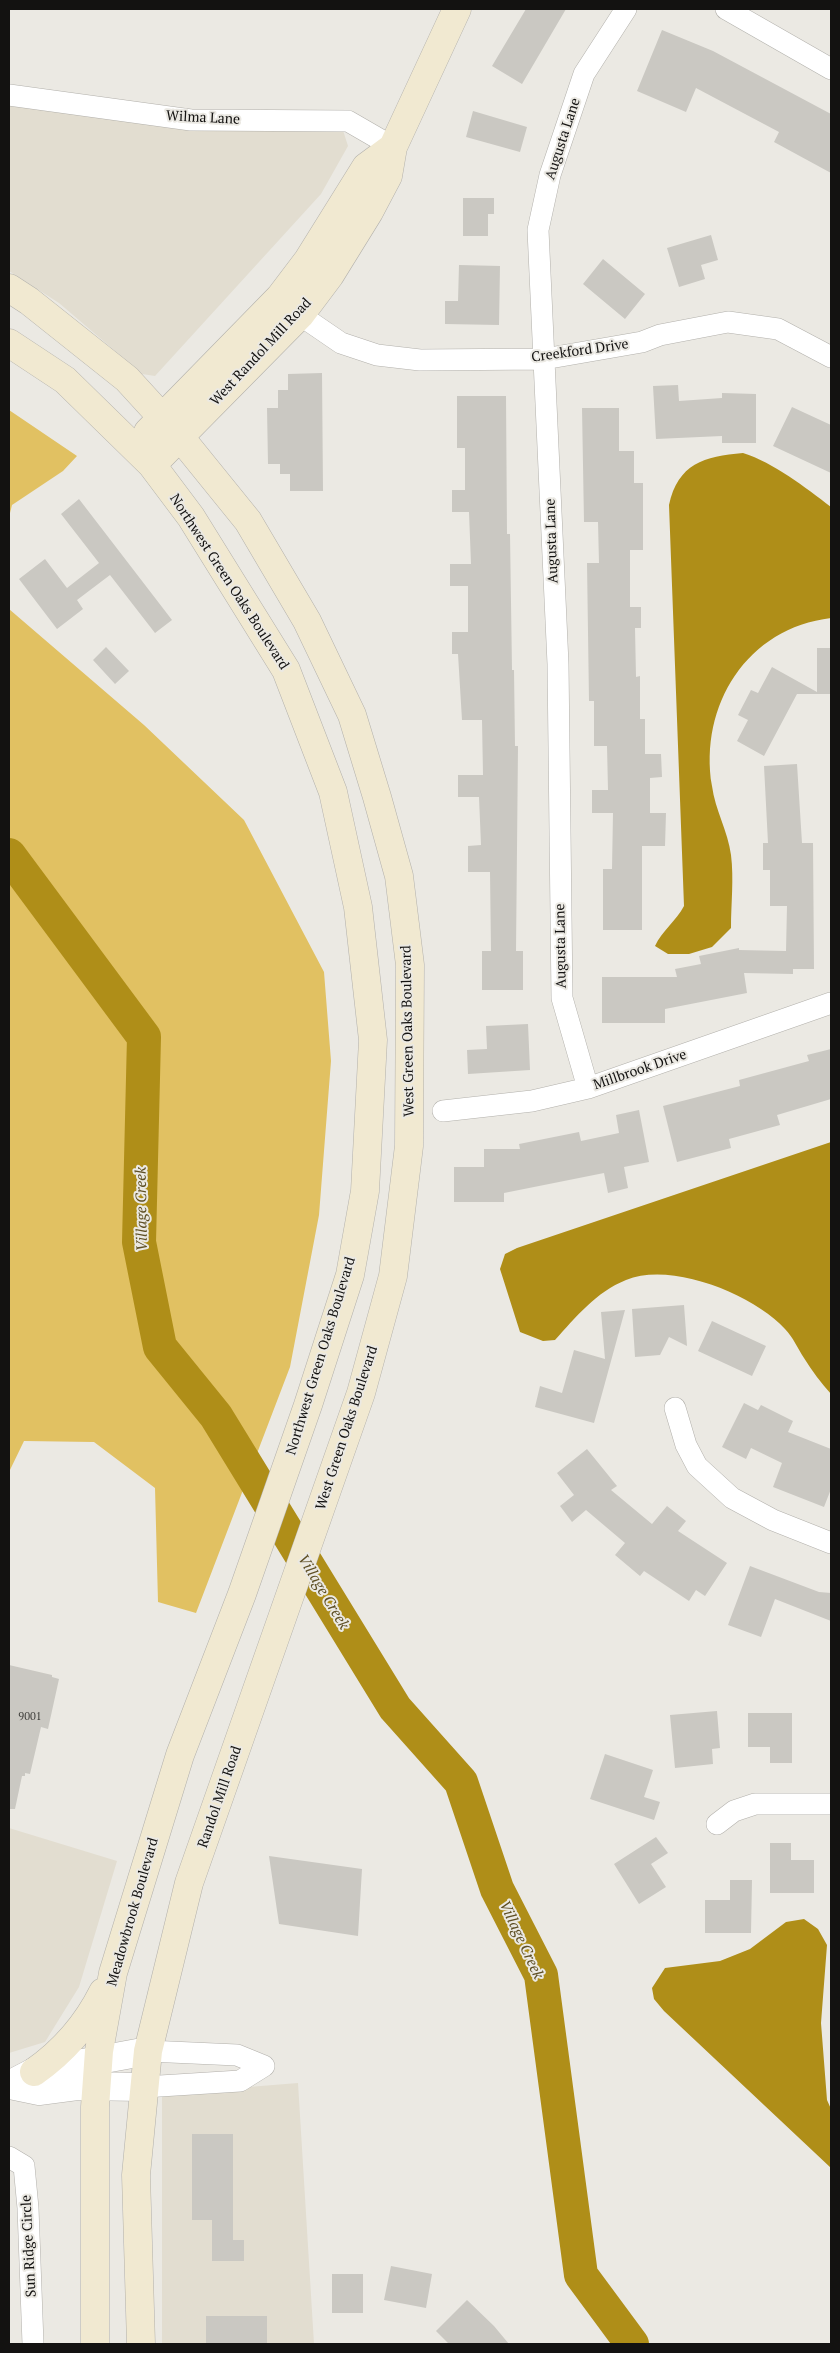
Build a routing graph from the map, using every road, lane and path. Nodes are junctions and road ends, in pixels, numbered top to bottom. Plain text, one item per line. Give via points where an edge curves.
1 (457, 9) edge
2 (626, 9) edge
3 (726, 9) edge
4 (831, 69) edge
5 (9, 95) edge
6 (393, 147) junction
7 (9, 288) edge
8 (300, 315) junction
9 (9, 343) edge
10 (831, 357) edge
11 (544, 359) junction
12 (171, 428) junction
13 (142, 456) junction
14 (831, 1004) edge
15 (588, 1088) junction
16 (443, 1110) dead end
17 (675, 1408) dead end
18 (275, 1498) joint
19 (831, 1543) edge
20 (307, 1548) joint
21 (831, 1804) edge
22 (716, 1824) dead end
23 (113, 1972) junction
24 (148, 2052) junction
25 (34, 2072) junction
26 (97, 2073) junction
27 (10, 2085) edge
28 (144, 2087) junction
29 (9, 2157) edge
30 (33, 2344) edge
31 (95, 2344) edge
32 (141, 2344) edge

1 - 6 main road, West Randol Mill Road
2 - 11 street, Augusta Lane via 584,74 550,175 538,230
3 - 4 street
5 - 6 street, Wilma Lane via 190,120 348,122
6 - 8 main road, West Randol Mill Road via 388,176 370,212
6 - 12 main road, West Randol Mill Road via 366,167 308,260 280,298
7 - 12 main road via 128,379
8 - 11 street, Creekford Drive via 341,342 377,355 420,360
8 - 12 main road, West Randol Mill Road
9 - 13 main road, Northwest Green Oaks Boulevard via 65,380
10 - 11 street, Creekford Drive via 778,329 728,322 660,334 642,342
11 - 15 street, Augusta Lane via 558,664 562,998
12 - 13 main road, West Randol Mill Road
12 - 20 main road, West Green Oaks Boulevard via 248,521 307,621 352,715 398,876 410,965 409,1146 393,1276 362,1393
13 - 18 main road, Northwest Green Oaks Boulevard via 191,517 286,670 333,792 358,907 373,1040 364,1191 350,1275
14 - 15 street, Millbrook Drive
15 - 16 street, Millbrook Drive via 532,1101
17 - 19 street via 686,1445 697,1466 732,1498 773,1520
18 - 23 main road, Meadowbrook Boulevard via 180,1755
20 - 24 main road, Randol Mill Road via 189,1884
21 - 22 street via 755,1804 734,1811
23 - 25 main road via 92,2014 78,2033
23 - 26 main road, Meadowbrook Boulevard
24 - 26 street
24 - 28 main road
24 - 28 street via 237,2054 264,2066 240,2082
25 - 26 street
25 - 27 street
26 - 27 street via 77,2086 39,2091
26 - 28 street
26 - 31 main road, Meadowbrook Boulevard
28 - 32 main road via 136,2175
29 - 30 street, Sun Ridge Circle via 24,2166

